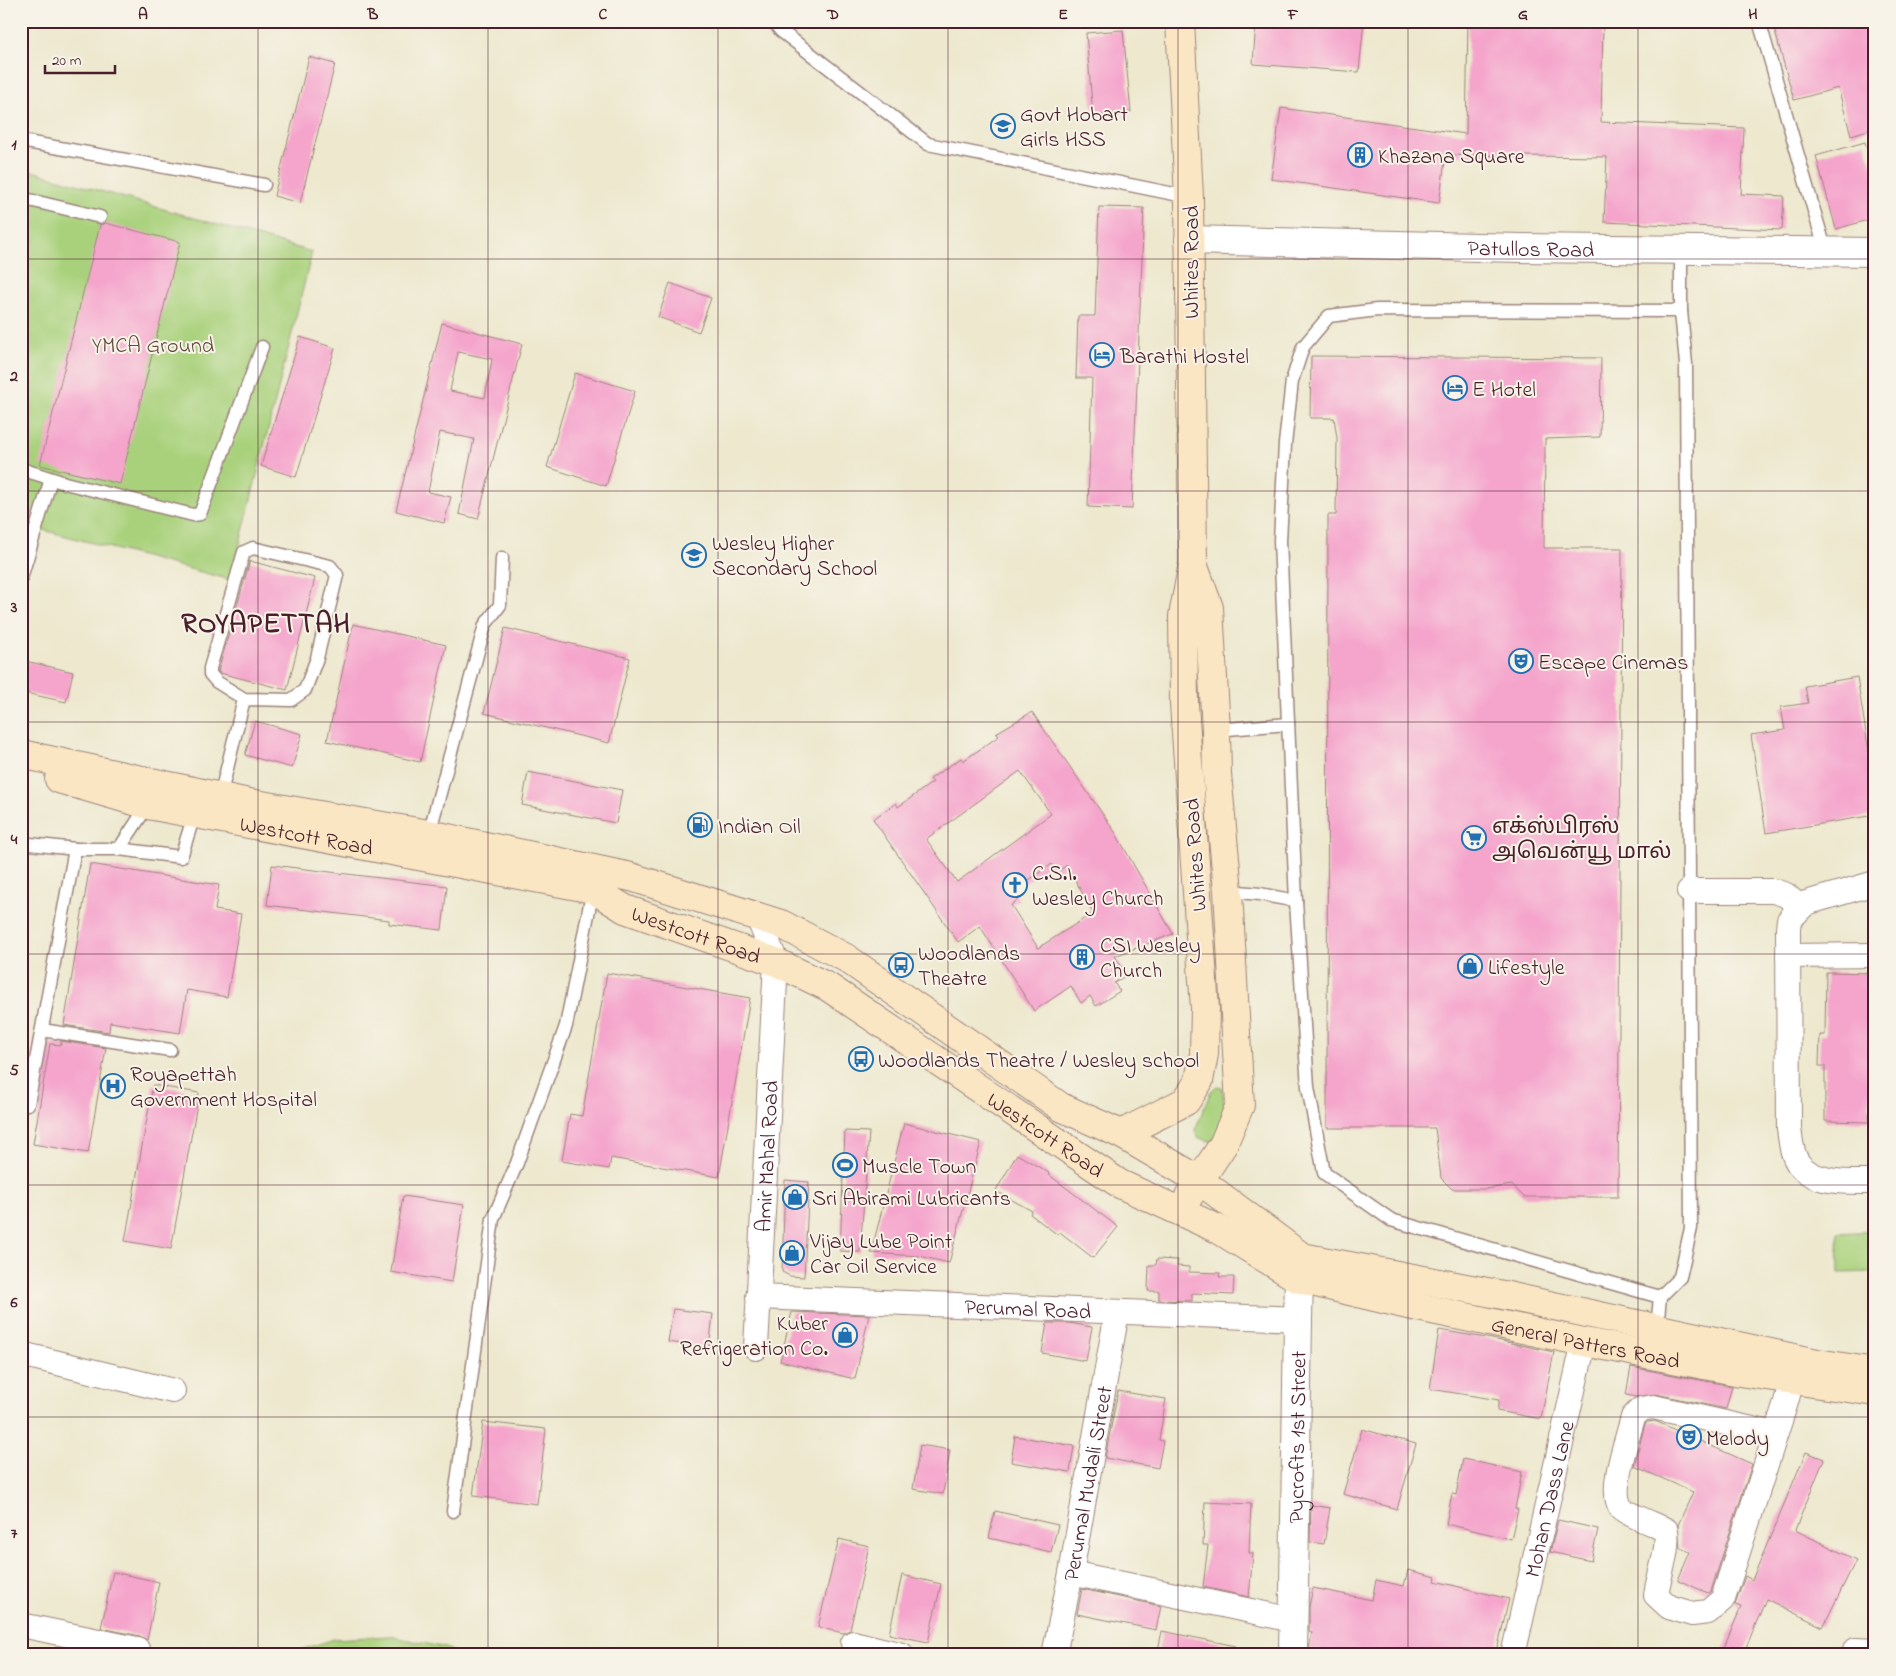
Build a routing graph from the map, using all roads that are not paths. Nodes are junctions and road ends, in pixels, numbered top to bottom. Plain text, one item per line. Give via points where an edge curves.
1 (773, 21) edge
2 (1180, 21) edge
3 (1759, 21) edge
4 (21, 141) edge
5 (264, 185) dead end
6 (1189, 197) junction
7 (21, 198) edge
8 (100, 217) dead end
9 (1189, 240) junction
10 (1681, 249) junction
11 (1826, 252) junction
12 (1875, 252) edge
13 (1681, 311) junction
14 (262, 347) dead end
15 (21, 469) edge
16 (51, 479) junction
17 (502, 558) dead end
18 (1193, 563) junction
19 (21, 578) edge
20 (244, 699) junction
21 (1288, 724) junction
22 (1216, 730) junction
23 (21, 754) edge
24 (21, 769) edge
25 (220, 797) junction
26 (148, 804) junction
27 (195, 812) junction
28 (429, 834) junction
29 (21, 843) edge
30 (75, 848) junction
31 (119, 849) junction
32 (1875, 882) edge
33 (593, 889) junction
34 (1689, 890) junction
35 (1228, 892) junction
36 (1296, 901) junction
37 (1800, 908) junction
38 (758, 917) junction
39 (1875, 955) edge
40 (1788, 956) junction
41 (776, 962) junction
42 (42, 1030) junction
43 (170, 1050) dead end
44 (21, 1103) edge
45 (1121, 1134) junction
46 (1199, 1180) junction
47 (1875, 1182) edge
48 (1179, 1212) junction
49 (1301, 1268) junction
50 (758, 1297) junction
51 (1660, 1297) junction
52 (1117, 1312) junction
53 (1298, 1319) junction
54 (1657, 1329) junction
55 (1584, 1342) junction
56 (756, 1348) dead end
57 (21, 1354) edge
58 (1875, 1372) edge
59 (1792, 1380) junction
60 (173, 1391) dead end
61 (1875, 1392) edge
62 (1775, 1434) junction
63 (452, 1510) dead end
64 (1071, 1573) junction
65 (1293, 1620) junction
66 (21, 1626) edge
67 (853, 1643) dead end
68 (137, 1650) dead end
69 (1875, 1651) edge
70 (1299, 1654) edge
71 (902, 1655) edge
72 (1054, 1655) edge
73 (1513, 1655) edge
74 (1853, 1655) edge

1 - 6 lane via 781,31 928,144
2 - 6 main road, Whites Road
3 - 11 lane
4 - 5 lane
6 - 9 main road, Whites Road
7 - 8 lane
9 - 10 street, Patullos Road
9 - 18 main road, Whites Road
10 - 11 street, Patullos Road
10 - 13 lane
11 - 12 street, Patullos Road
13 - 21 lane via 1377,310 1329,316 1303,347 1292,381 1285,444 1280,541
13 - 34 lane via 1686,364
14 - 16 lane via 200,514 193,515
15 - 16 lane
16 - 19 lane
17 - 28 lane via 500,605 485,625
18 - 22 main road, Whites Road via 1209,608
18 - 45 main road, Whites Road via 1183,616 1184,704 1205,1009 1204,1054 1199,1080 1186,1101
20 - 20 lane via 291,700 305,690 318,658 337,575 330,566 253,548 244,552 210,668 210,674 217,682
20 - 25 lane
21 - 22 lane
21 - 36 lane
22 - 35 main road, Whites Road
23 - 25 main road, Westcott Road
24 - 26 main road, Westcott Road
25 - 28 main road, Westcott Road
26 - 27 main road, Westcott Road
26 - 31 lane
27 - 31 lane via 181,858
27 - 33 main road, Westcott Road
28 - 38 main road, Westcott Road via 631,877
29 - 30 lane
30 - 31 lane
30 - 42 lane
32 - 37 street via 1819,898
33 - 41 main road, Westcott Road via 624,909
33 - 63 lane via 566,1026 493,1220
34 - 37 street via 1774,891 1786,895
34 - 51 lane via 1691,1228 1680,1278
35 - 36 lane
35 - 46 main road, Whites Road via 1240,1105 1223,1145
36 - 51 lane via 1308,1087 1324,1173 1391,1220
37 - 40 street via 1789,920
38 - 41 street
38 - 45 main road, Westcott Road via 781,924 846,958 1061,1107
39 - 40 street
40 - 47 street via 1792,1150 1799,1164 1810,1173 1828,1180
41 - 48 main road, Westcott Road via 828,987 1120,1184
41 - 50 street, Amir Mahal Road
42 - 43 lane
42 - 44 lane via 28,1104
45 - 46 main road, Westcott Road
46 - 48 main road
46 - 49 main road, Westcott Road
48 - 49 main road, Westcott Road
49 - 53 street, Pycrofts 1st Street
49 - 54 main road, General Patters Road via 1503,1295
49 - 55 main road, General Patters Road via 1399,1303
50 - 52 street, Perumal Road
50 - 56 street, Amir Mahal Road
51 - 54 lane
52 - 53 street, Perumal Road
52 - 64 street, Perumal Mudali Street
53 - 65 street, Pycrofts 1st Street
54 - 58 main road, General Patters Road
55 - 59 main road, General Patters Road
55 - 73 street, Mohan Dass Lane
57 - 60 street
59 - 61 main road, General Patters Road
59 - 62 street
62 - 62 street via 1723,1599 1708,1612 1692,1614 1669,1607 1656,1595 1668,1544 1666,1530 1622,1509 1617,1498 1617,1482 1633,1417 1641,1409 1653,1407
64 - 65 street
64 - 72 street, Perumal Mudali Street
65 - 70 street, Pycrofts 1st Street
66 - 68 street
67 - 71 street
69 - 74 street via 1856,1650

